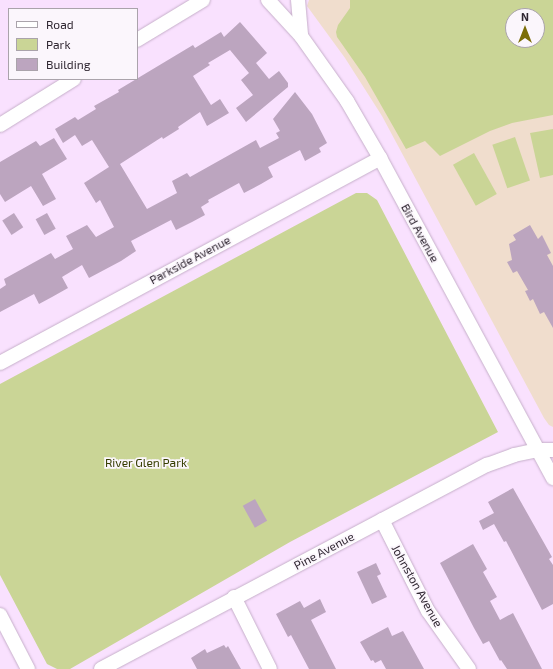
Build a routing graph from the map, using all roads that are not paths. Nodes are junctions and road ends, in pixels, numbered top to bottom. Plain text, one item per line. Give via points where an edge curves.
1 (202, 0) edge
2 (268, 0) edge
3 (298, 0) edge
4 (301, 36) junction
5 (138, 39) edge
6 (72, 80) edge
7 (0, 125) edge
8 (380, 158) junction
9 (0, 363) edge
10 (538, 450) junction
11 (553, 450) edge
12 (553, 478) edge
13 (382, 520) junction
14 (234, 597) junction
15 (0, 615) edge
16 (28, 669) edge
17 (101, 669) edge
18 (270, 669) edge
19 (469, 669) edge

1 - 5 street
2 - 4 street, Bird Avenue
3 - 4 street
4 - 8 street, Bird Avenue via 347,101
6 - 7 street
8 - 9 street, Parkside Avenue
8 - 10 street, Bird Avenue
10 - 11 street, Pine Avenue
10 - 12 street, Bird Avenue
10 - 13 street, Pine Avenue via 487,465
13 - 14 street, Pine Avenue
13 - 19 street, Johnston Avenue via 428,610
14 - 17 street, Pine Avenue
14 - 18 street
15 - 16 street

